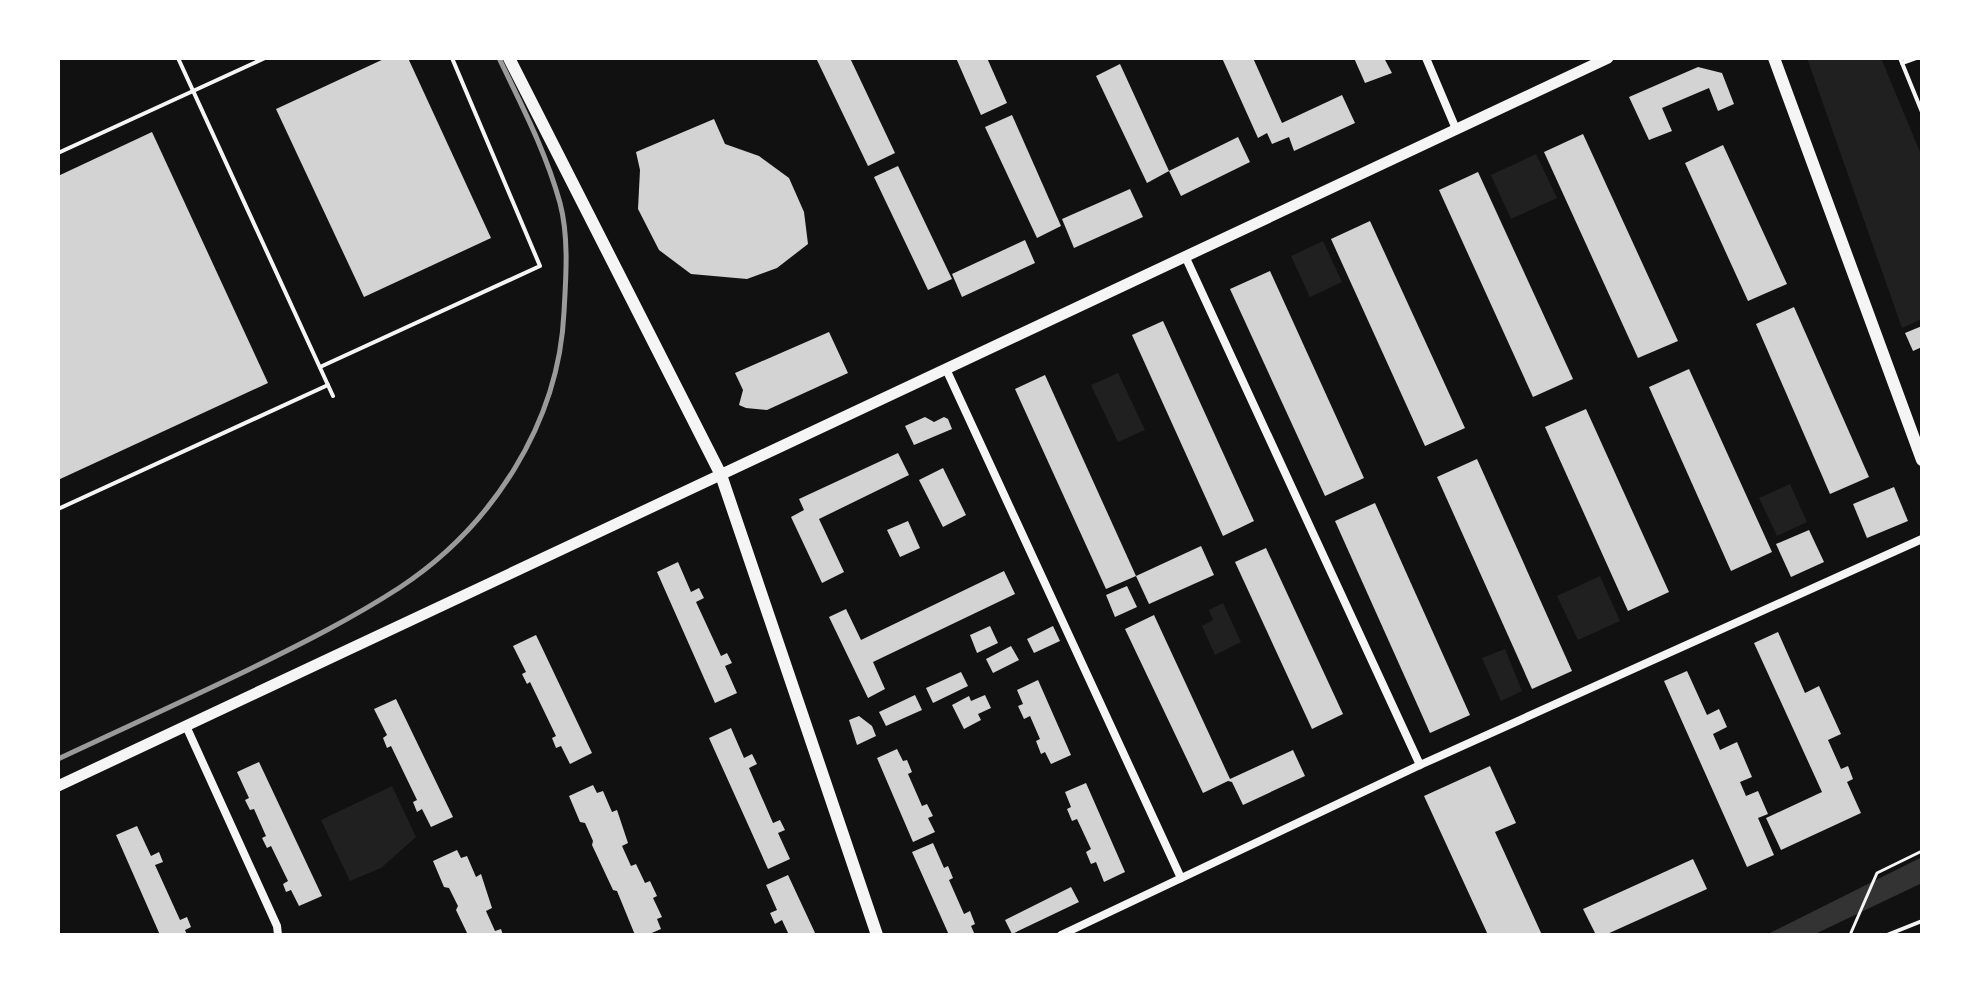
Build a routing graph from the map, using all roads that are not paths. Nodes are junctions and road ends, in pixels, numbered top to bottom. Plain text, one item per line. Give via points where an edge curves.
1 (178, 58) edge
2 (265, 58) edge
3 (452, 58) edge
4 (509, 58) edge
5 (1426, 58) edge
6 (1608, 58) edge
7 (1774, 58) edge
8 (1916, 58) edge
9 (1901, 60) edge
10 (193, 91) junction
11 (1922, 112) edge
12 (1456, 129) junction
13 (58, 153) edge
14 (1185, 256) junction
15 (320, 367) junction
16 (946, 369) junction
17 (328, 385) junction
18 (333, 396) dead end
19 (1922, 460) edge
20 (721, 475) junction
21 (58, 509) edge
22 (1922, 539) edge
23 (186, 726) junction
24 (1420, 765) junction
25 (58, 786) edge
26 (1181, 878) junction
27 (1922, 921) edge
28 (278, 935) edge
29 (877, 935) edge
30 (1061, 935) edge
31 (1887, 935) edge

1 - 10 lane
2 - 10 lane
3 - 15 lane via 540,266
4 - 20 main road
5 - 12 street
6 - 12 street
7 - 19 main road
8 - 9 lane
9 - 11 lane
10 - 13 lane
10 - 15 lane
12 - 14 street
14 - 16 street
14 - 24 street
15 - 17 lane
16 - 20 street
16 - 26 street
17 - 18 lane
17 - 21 lane
20 - 23 street
20 - 29 main road
22 - 24 street
23 - 25 street
23 - 28 street
24 - 26 street
26 - 30 street
27 - 31 lane

